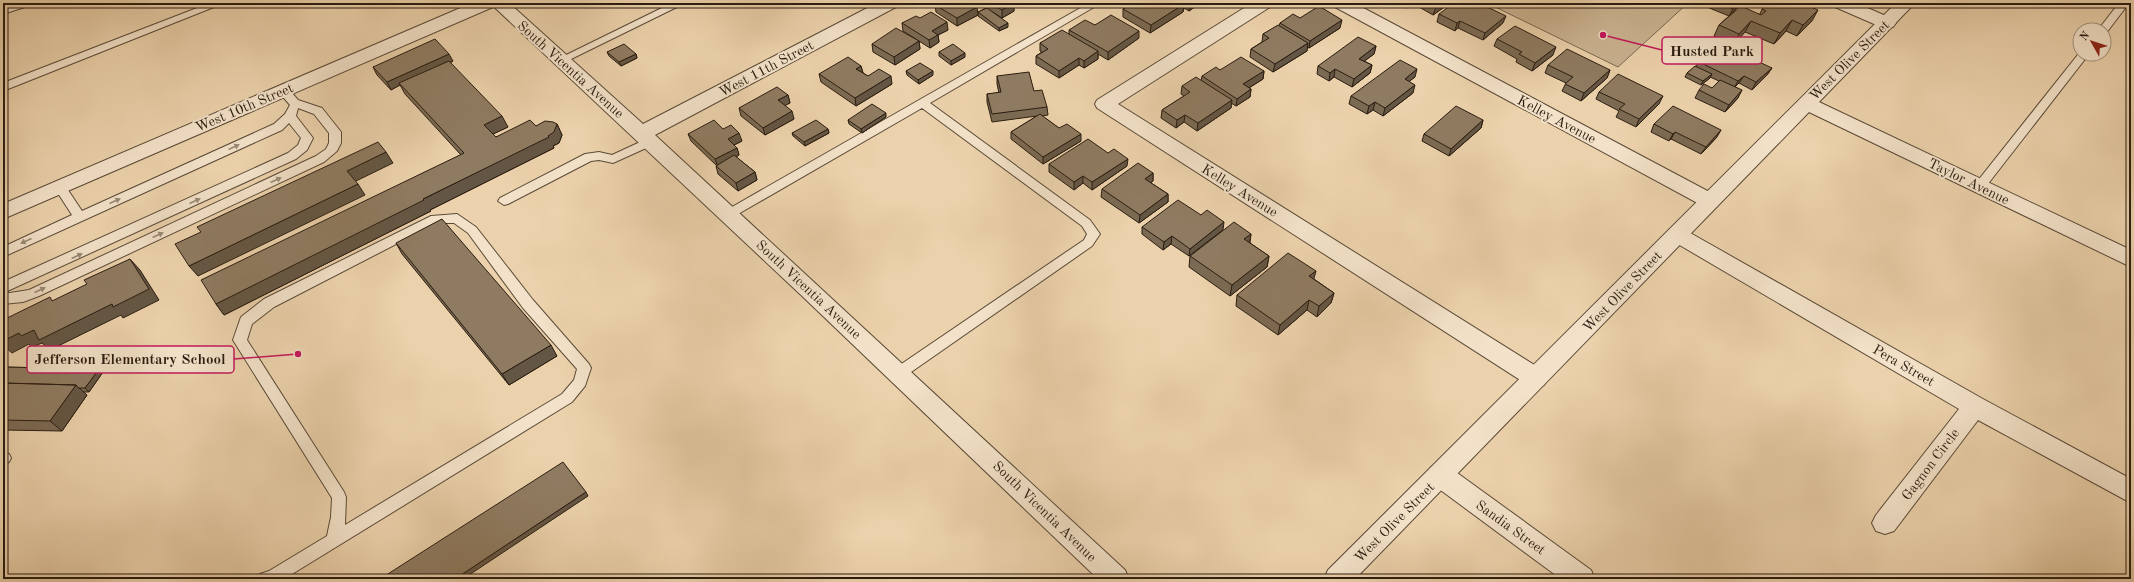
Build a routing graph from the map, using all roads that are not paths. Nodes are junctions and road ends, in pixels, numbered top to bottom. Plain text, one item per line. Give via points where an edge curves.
1 (19, 3) edge
2 (219, 3) edge
3 (486, 3) edge
4 (498, 3) edge
5 (680, 3) edge
6 (890, 3) edge
7 (1096, 3) edge
8 (1264, 3) edge
9 (1341, 3) edge
10 (1841, 3) edge
11 (1906, 3) edge
12 (2124, 3) edge
13 (3, 9) edge
14 (1887, 22) junction
15 (2110, 22) edge
16 (561, 60) junction
17 (2078, 62) edge
18 (3, 87) edge
19 (289, 96) junction
20 (922, 103) junction
21 (1806, 103) junction
22 (290, 116) junction
23 (647, 137) junction
24 (1980, 186) junction
25 (60, 187) junction
26 (504, 201) dead end
27 (1710, 201) junction
28 (3, 212) edge
29 (729, 214) junction
30 (80, 217) junction
31 (1678, 235) junction
32 (3, 252) edge
33 (2131, 259) edge
34 (3, 288) edge
35 (3, 299) edge
36 (899, 373) junction
37 (1536, 378) junction
38 (1975, 406) junction
39 (1440, 475) junction
40 (2131, 492) edge
41 (1885, 523) dead end
42 (334, 539) junction
43 (266, 579) edge
44 (1116, 579) edge
45 (1337, 579) edge
46 (1582, 579) edge

1 - 13 street
2 - 18 lane
3 - 19 street, West 10th Street
4 - 16 street, South Vicentia Avenue
5 - 16 lane
6 - 23 street, West 11th Street
7 - 20 lane
8 - 37 street, Kelley Avenue via 1104,104
9 - 27 street, Kelley Avenue
10 - 14 street
11 - 14 street, West Olive Street
12 - 15 lane
14 - 21 street, West Olive Street
16 - 23 street, South Vicentia Avenue
17 - 24 lane
19 - 22 lane
19 - 25 street, West 10th Street
35 -> 19 lane via 17,299 34,293 320,159 331,151 335,143 335,132 318,111
20 - 29 lane
20 - 36 lane via 1086,223 1094,234 1088,243
21 - 24 street, Taylor Avenue
21 - 27 street, West Olive Street
30 -> 22 lane via 272,130
34 -> 22 lane via 292,156 303,147 307,138
23 - 26 lane via 613,159 589,157
23 - 29 street, South Vicentia Avenue
24 - 33 street, Taylor Avenue
25 - 28 street, West 10th Street
25 - 30 lane
27 - 31 street, West Olive Street
29 - 36 street, South Vicentia Avenue
30 -> 32 lane
31 - 37 street, West Olive Street
31 - 38 street, Pera Street
36 - 44 street, South Vicentia Avenue
37 - 39 street, West Olive Street
38 - 40 street, Pera Street
38 - 41 street, Gagnon Circle
39 - 45 street, West Olive Street
39 - 46 street, Sandia Street
42 - 42 lane via 339,517 339,496 240,340 246,321 269,303 435,219 457,218 472,230 528,304 584,368 580,382 567,398
42 - 43 lane

